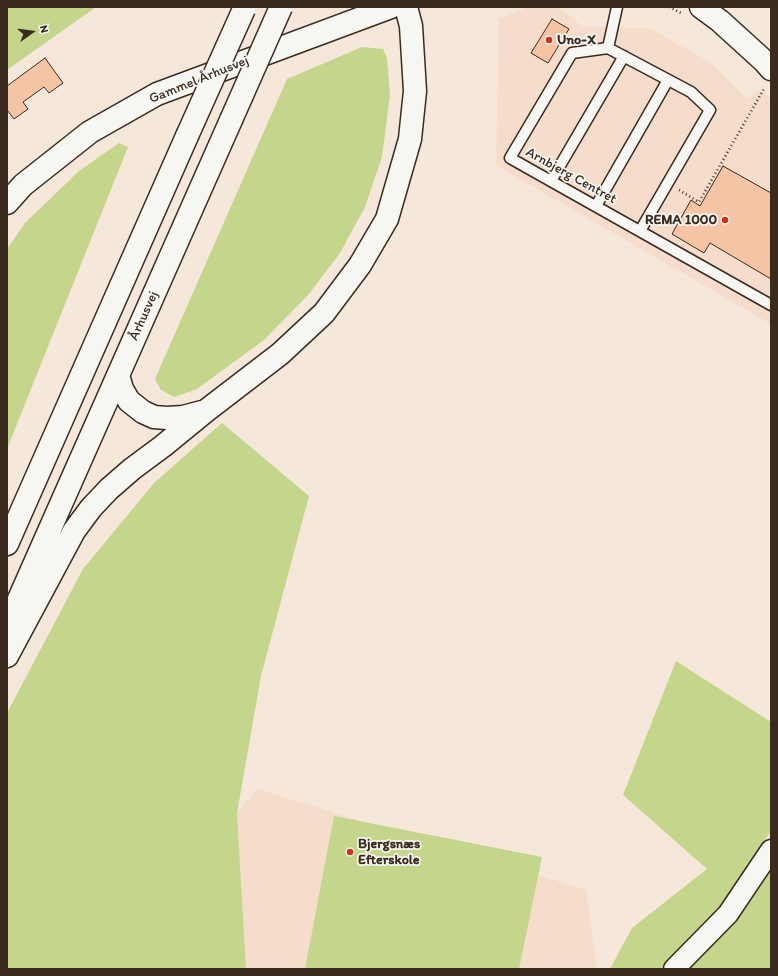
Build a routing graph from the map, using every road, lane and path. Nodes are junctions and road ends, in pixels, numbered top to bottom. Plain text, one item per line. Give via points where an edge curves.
1 (281, 7) edge
2 (392, 7) edge
3 (406, 7) edge
4 (617, 7) edge
5 (701, 7) edge
6 (244, 8) edge
7 (608, 48) junction
8 (624, 56) junction
9 (769, 77) edge
10 (668, 80) junction
11 (551, 181) junction
12 (668, 183) junction
13 (7, 203) edge
14 (596, 206) junction
15 (640, 231) junction
16 (771, 305) edge
17 (118, 375) junction
18 (207, 410) junction
19 (7, 544) edge
20 (7, 626) edge
21 (7, 656) edge
22 (771, 850) edge
23 (674, 969) edge

1 - 17 main road, Århusvej, bridge
2 - 13 main road, Gammel Århusvej via 157,94 90,132 23,185
3 - 18 main road via 411,21 415,91 410,139 387,219 360,265 324,313 280,354
4 - 7 lane
5 - 9 main road via 720,21
6 - 19 main road, bridge
7 - 8 lane
7 - 11 lane, Arnbjerg Centret via 572,53 510,158
8 - 10 lane
8 - 11 lane
9 - 12 path via 699,202
10 - 12 lane via 691,92 710,110
10 - 14 lane
11 - 14 lane, Arnbjerg Centret
12 - 15 lane
14 - 15 lane, Arnbjerg Centret
15 - 16 lane, Arnbjerg Centret
17 - 18 main road via 128,401 154,417 182,417
17 - 20 main road, Århusvej
18 - 21 main road via 132,469 91,508 74,531
22 - 23 street via 728,914

